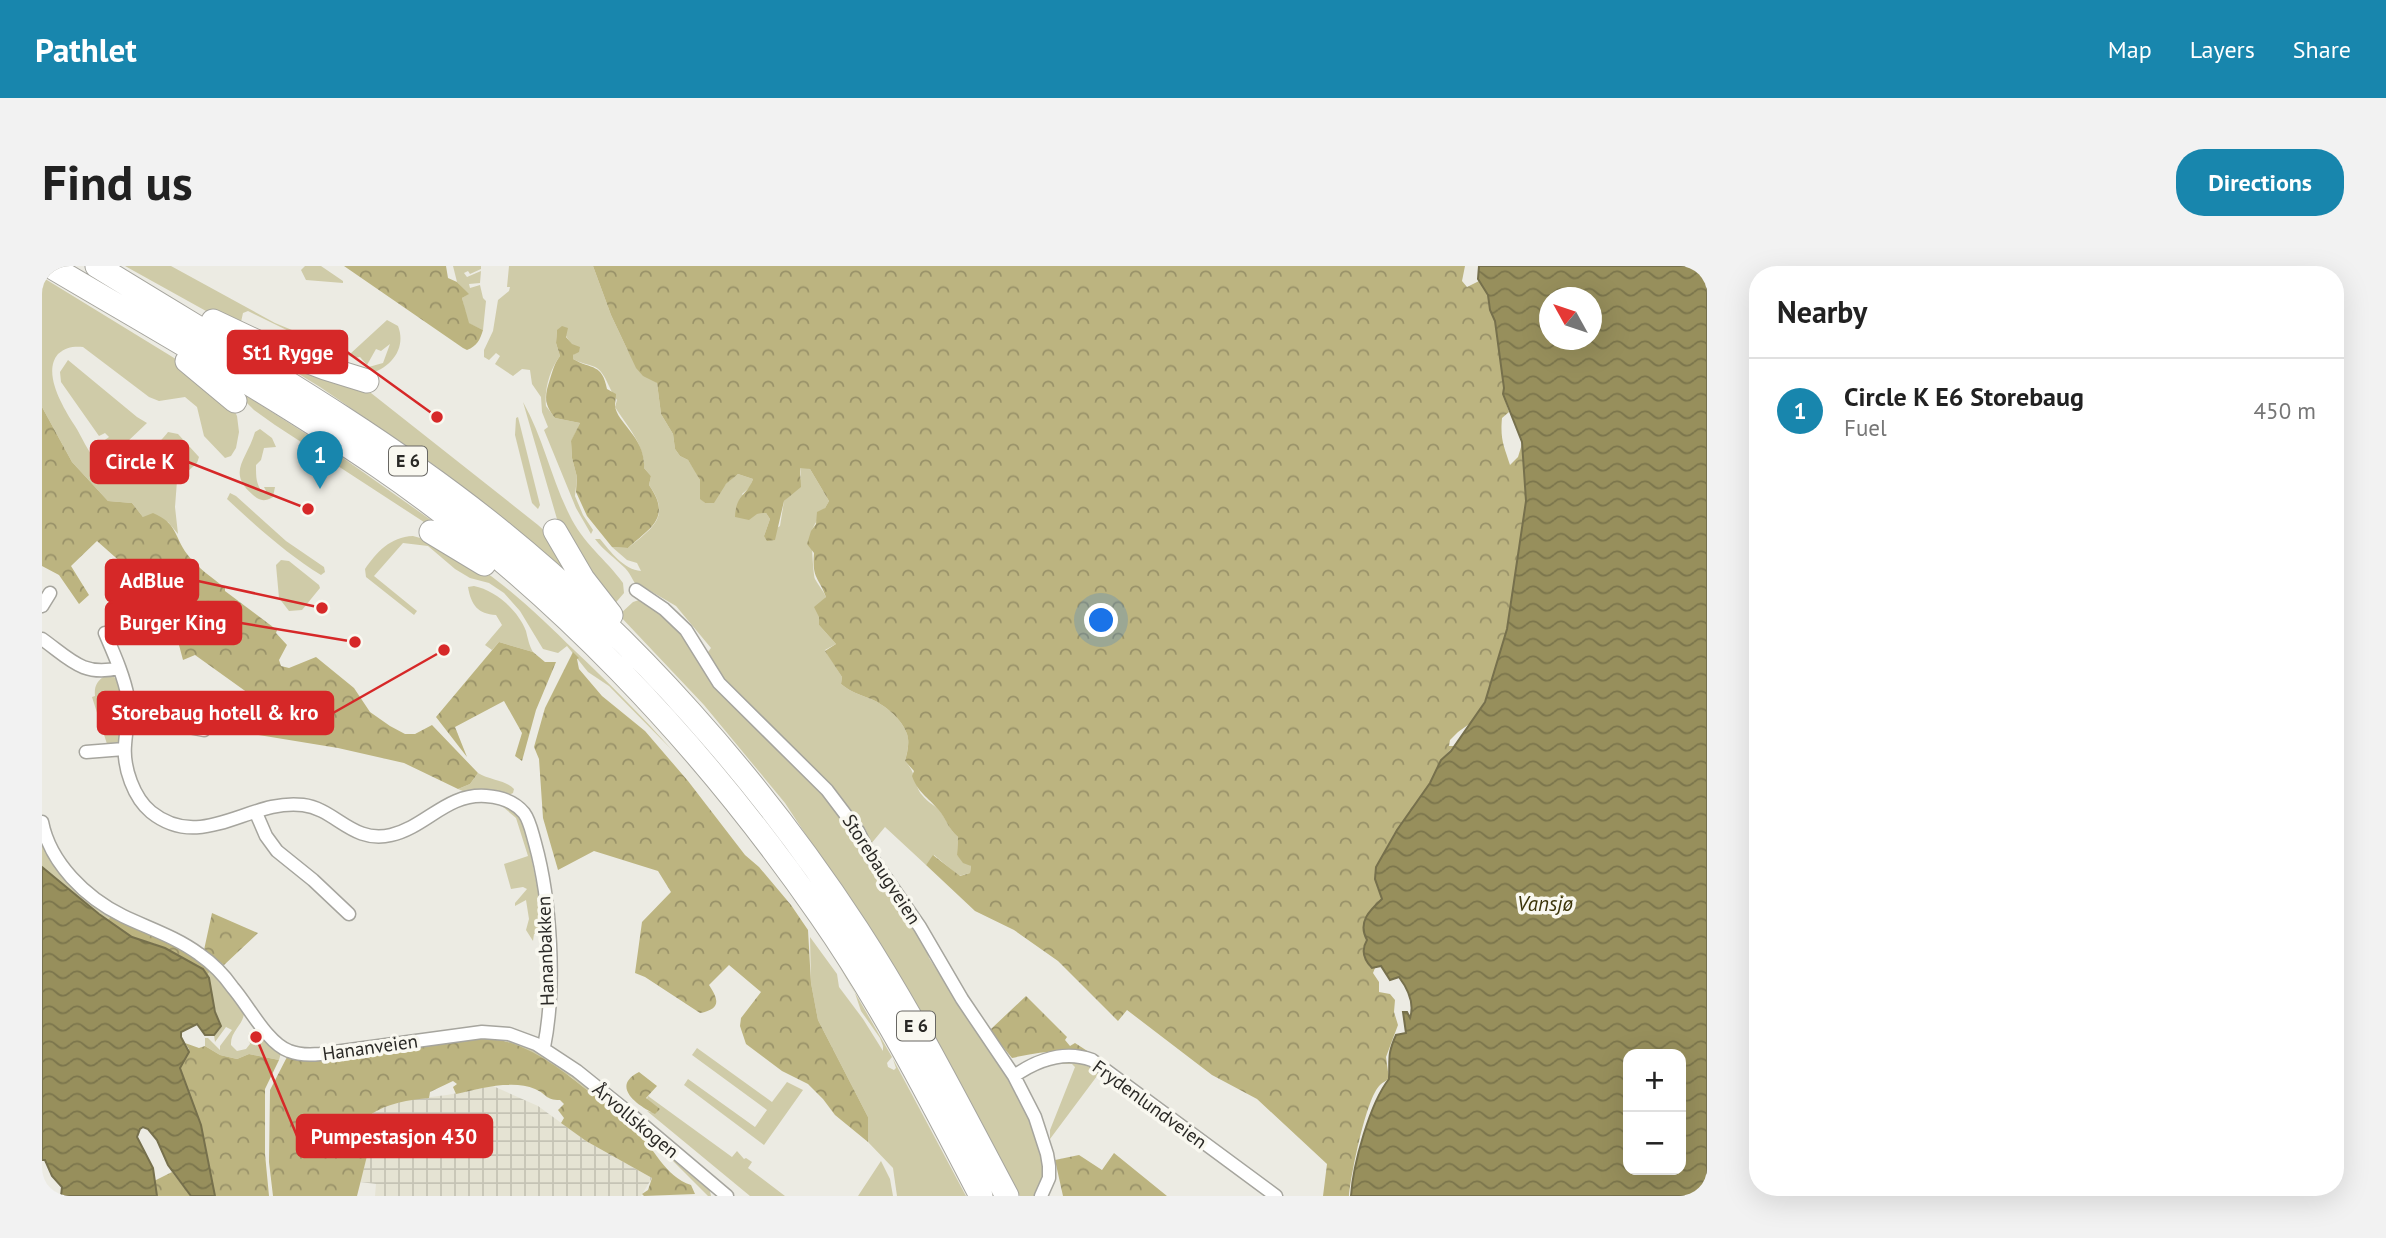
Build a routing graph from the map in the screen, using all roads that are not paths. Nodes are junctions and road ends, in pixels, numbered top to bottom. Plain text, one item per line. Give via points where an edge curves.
1 (50, 266) edge
2 (97, 266) edge
3 (127, 285) junction
4 (150, 325) junction
5 (367, 381) dead end
6 (235, 401) dead end
7 (555, 530) dead end
8 (431, 532) dead end
9 (636, 590) dead end
10 (50, 593) dead end
11 (42, 606) edge
12 (105, 633) dead end
13 (582, 634) junction
14 (42, 639) edge
15 (119, 668) junction
16 (658, 678) junction
17 (128, 697) junction
18 (204, 730) dead end
19 (124, 749) junction
20 (86, 752) dead end
21 (256, 813) junction
22 (42, 822) edge
23 (349, 914) dead end
24 (544, 1047) junction
25 (1014, 1076) junction
26 (726, 1196) edge
27 (981, 1196) edge
28 (1007, 1196) edge
29 (1041, 1196) edge
30 (1276, 1196) edge

1 - 4 highway, E 6
2 - 3 highway, E 6
3 - 5 highway, E 6 via 153,289 239,334
3 - 16 highway, E 6 via 324,404 446,489 540,565
4 - 6 highway, E 6 via 165,345
4 - 13 highway, E 6 via 379,467 464,531
7 - 16 highway, E 6 via 597,598 650,658
8 - 13 highway, E 6 via 492,569 565,630
9 - 25 street, Storebaugveien via 676,620 719,683 836,801
10 - 11 street
12 - 15 street, Hananbakken
13 - 27 highway, E 6 via 676,731 814,907 912,1064
14 - 15 street via 81,667 92,671
15 - 17 street, Hananbakken
16 - 28 highway, E 6 via 757,791 856,928 929,1049
17 - 18 street via 185,728
17 - 19 street, Hananbakken
19 - 20 street
19 - 21 street, Hananbakken via 139,800 176,826 200,827
21 - 23 street via 277,851
21 - 24 street, Hananbakken via 304,805 354,832 380,837 402,832 470,796 503,799 522,811 537,852 548,924
22 - 24 street, Hananveien via 52,853 73,878 109,908 199,954 233,987 273,1041 289,1052 320,1054 482,1032 509,1034
24 - 26 street, Årvollskogen
25 - 29 street, Storebaugveien via 1047,1154 1049,1178
25 - 30 street, Frydenlundveien via 1026,1067 1061,1056 1092,1060

